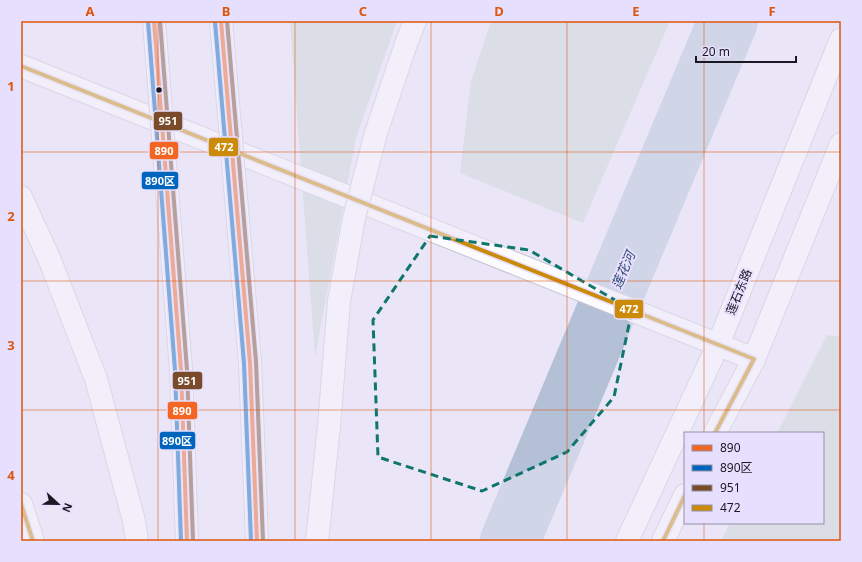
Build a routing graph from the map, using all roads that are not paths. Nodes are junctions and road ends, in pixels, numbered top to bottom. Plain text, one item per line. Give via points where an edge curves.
1 (154, 21) edge
2 (221, 21) edge
3 (415, 21) edge
4 (841, 39) edge
5 (21, 66) edge
6 (841, 144) edge
7 (21, 197) edge
8 (21, 211) edge
9 (49, 258) junction
10 (718, 345) junction
11 (754, 359) junction
12 (716, 432) edge
13 (684, 497) edge
14 (21, 504) edge
15 (33, 541) edge
16 (137, 541) edge
17 (187, 541) edge
18 (257, 541) edge
19 (317, 541) edge
20 (627, 541) edge
21 (663, 541) edge

1 - 17 main road, bridge via 181,370
2 - 18 main road, bridge via 250,363
3 - 19 main road, bridge via 376,133 354,218 339,301
4 - 10 main road, 莲石东路
5 - 10 main road
6 - 11 main road
7 - 9 main road
8 - 9 main road
9 - 16 main road via 96,379
10 - 11 main road
10 - 20 main road, 莲石东路
11 - 12 main road
13 - 21 main road
14 - 15 main road

